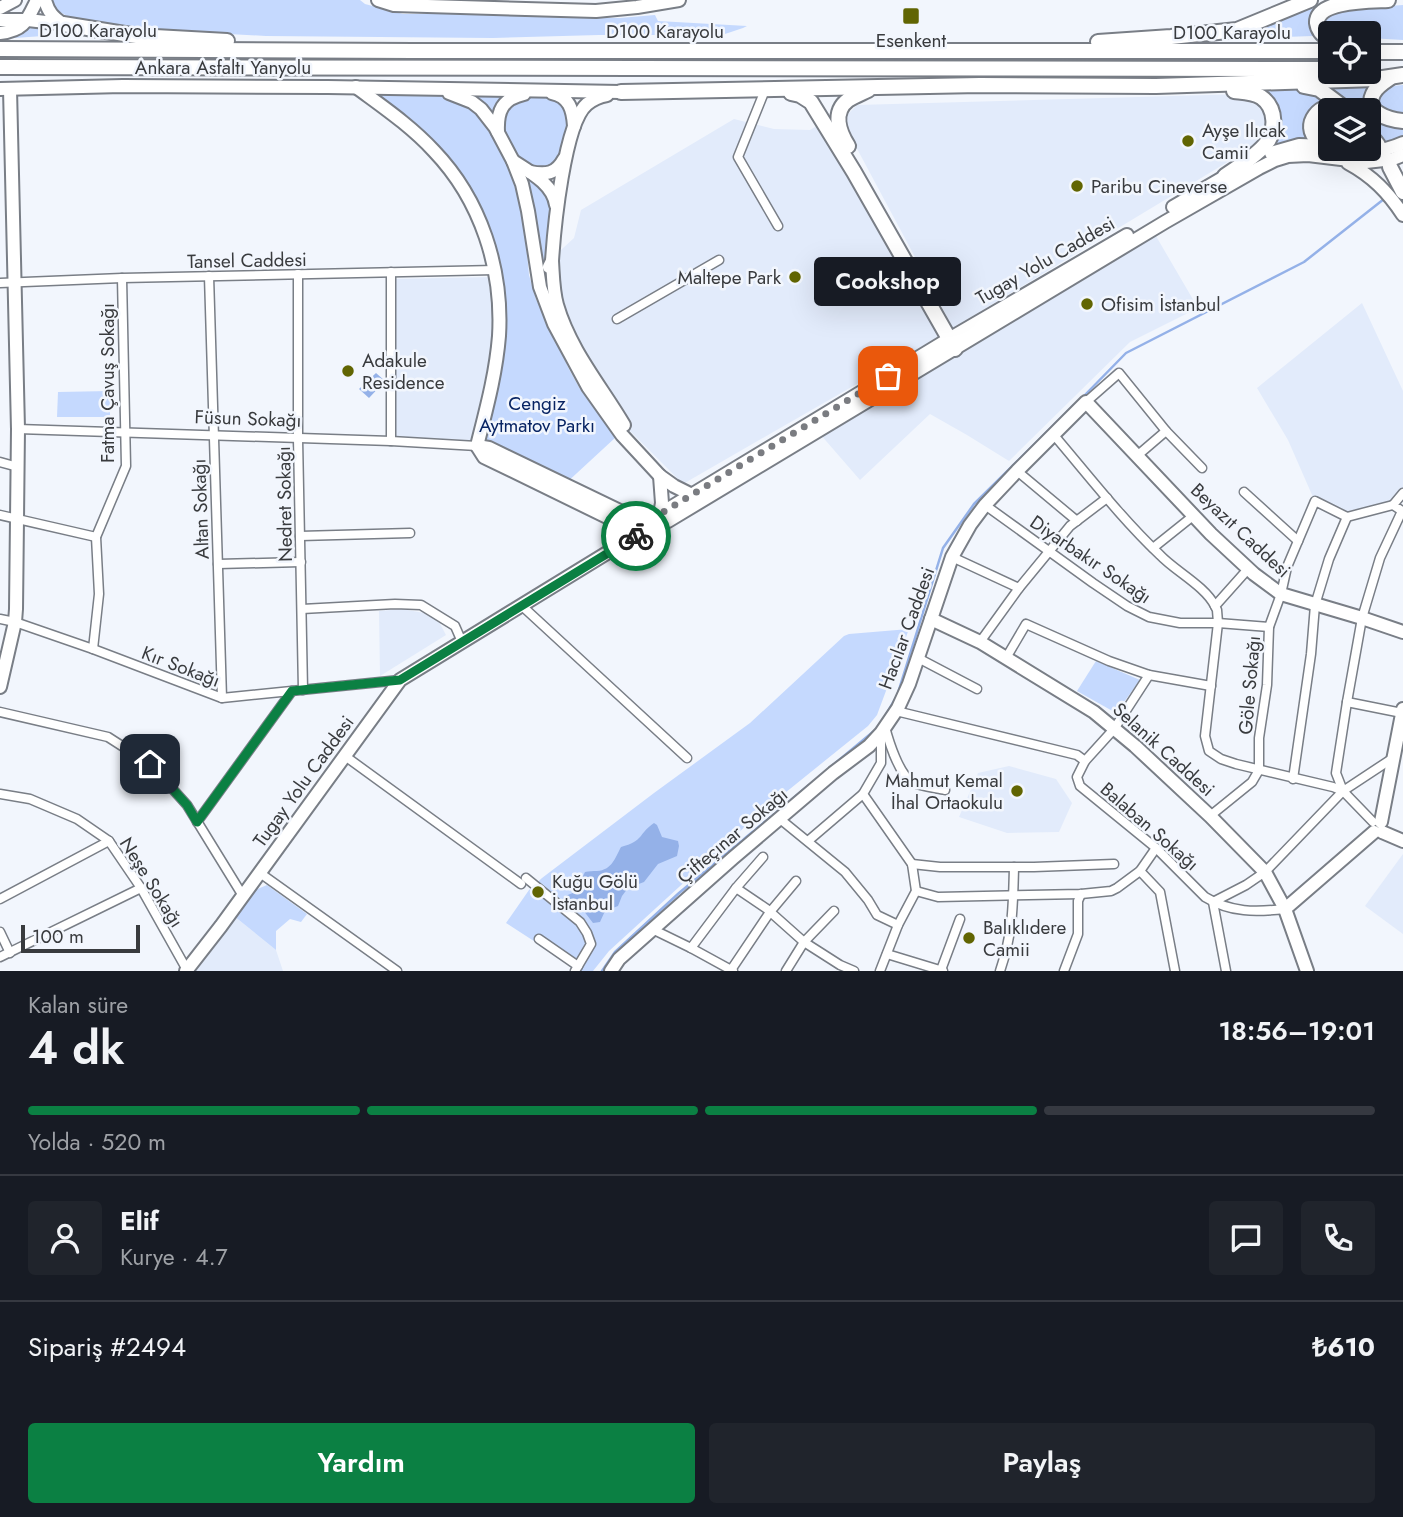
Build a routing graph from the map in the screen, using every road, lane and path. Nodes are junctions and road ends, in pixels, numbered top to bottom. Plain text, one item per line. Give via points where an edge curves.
1 (15, 0) edge
2 (37, 0) edge
3 (46, 0) edge
4 (378, 0) edge
5 (679, 0) edge
6 (1310, 0) edge
7 (1388, 0) edge
8 (0, 8) edge
9 (0, 20) edge
10 (28, 20) junction
11 (63, 24) junction
12 (1318, 28) edge
13 (0, 33) edge
14 (0, 49) edge
15 (312, 50) junction
16 (1031, 51) junction
17 (1318, 51) edge
18 (0, 67) edge
19 (752, 68) junction
20 (1318, 69) edge
21 (1381, 71) edge
22 (1399, 74) edge
23 (1247, 84) junction
24 (980, 85) junction
25 (1156, 86) junction
26 (356, 87) junction
27 (872, 88) junction
28 (5, 89) edge
29 (435, 89) junction
30 (765, 90) junction
31 (538, 91) junction
32 (621, 92) junction
33 (1331, 98) edge
34 (1318, 112) edge
35 (1403, 121) edge
36 (574, 126) junction
37 (499, 136) junction
38 (1318, 140) edge
39 (1403, 143) edge
40 (1318, 146) edge
41 (1381, 150) edge
42 (568, 152) junction
43 (1318, 153) edge
44 (1403, 155) edge
45 (1381, 160) edge
46 (513, 161) junction
47 (1346, 161) edge
48 (1391, 167) dead end
49 (530, 172) junction
50 (1225, 177) junction
51 (1403, 192) edge
52 (556, 209) junction
53 (1403, 215) edge
54 (778, 226) dead end
55 (719, 260) dead end
56 (552, 261) junction
57 (495, 270) junction
58 (391, 272) junction
59 (298, 274) junction
60 (209, 276) junction
61 (122, 278) junction
62 (0, 283) edge
63 (15, 283) junction
64 (540, 287) junction
65 (617, 319) dead end
66 (956, 342) junction
67 (1086, 402) junction
68 (18, 429) junction
69 (1166, 431) junction
70 (125, 432) junction
71 (1053, 434) junction
72 (214, 436) junction
73 (298, 439) junction
74 (391, 441) junction
75 (477, 446) junction
76 (1138, 455) junction
77 (0, 462) edge
78 (18, 467) junction
79 (1202, 468) dead end
80 (1017, 471) junction
81 (660, 476) junction
82 (1244, 492) dead end
83 (1403, 493) edge
84 (688, 497) junction
85 (1107, 498) junction
86 (985, 505) junction
87 (1394, 505) junction
88 (660, 514) junction
89 (0, 515) edge
90 (1193, 516) junction
91 (1347, 517) junction
92 (17, 519) junction
93 (1077, 521) junction
94 (646, 530) junction
95 (410, 533) dead end
96 (300, 536) junction
97 (96, 537) junction
98 (1297, 541) junction
99 (1153, 548) junction
100 (1049, 552) junction
101 (952, 557) junction
102 (301, 562) junction
103 (218, 564) junction
104 (1248, 569) junction
105 (1019, 588) junction
106 (1281, 594) junction
107 (521, 605) junction
108 (1315, 605) junction
109 (1215, 606) junction
110 (302, 609) junction
111 (1362, 618) junction
112 (0, 619) edge
113 (931, 619) junction
114 (15, 622) junction
115 (1218, 623) junction
116 (1269, 627) junction
117 (1403, 632) edge
118 (462, 642) junction
119 (980, 642) junction
120 (93, 649) junction
121 (918, 658) junction
122 (1006, 658) junction
123 (1149, 675) junction
124 (400, 680) junction
125 (1211, 686) junction
126 (0, 687) edge
127 (977, 689) dead end
128 (303, 690) junction
129 (292, 691) junction
130 (222, 698) junction
131 (1347, 702) junction
132 (896, 711) junction
133 (1403, 711) edge
134 (0, 712) edge
135 (1114, 729) junction
136 (883, 730) junction
137 (345, 757) junction
138 (687, 758) dead end
139 (1394, 758) junction
140 (1086, 761) junction
141 (1259, 770) junction
142 (1293, 779) junction
143 (944, 790) dead end
144 (1343, 792) junction
145 (0, 794) edge
146 (863, 794) junction
147 (1210, 816) junction
148 (780, 820) junction
149 (197, 822) junction
150 (1378, 827) junction
151 (109, 841) junction
152 (808, 841) junction
153 (1403, 841) edge
154 (1156, 848) junction
155 (763, 857) dead end
156 (912, 864) junction
157 (1114, 864) dead end
158 (1014, 867) junction
159 (1140, 871) junction
160 (1265, 872) junction
161 (260, 873) junction
162 (796, 881) dead end
163 (141, 888) junction
164 (736, 888) junction
165 (916, 891) junction
166 (1081, 894) junction
167 (243, 896) junction
168 (1013, 896) junction
169 (0, 899) edge
170 (1213, 902) junction
171 (1285, 909) junction
172 (834, 911) dead end
173 (770, 912) junction
174 (960, 919) dead end
175 (898, 925) junction
176 (652, 929) junction
177 (0, 932) edge
178 (539, 939) dead end
179 (804, 942) junction
180 (691, 948) junction
181 (10, 953) junction
182 (887, 954) junction
183 (0, 957) edge
184 (576, 968) edge
185 (839, 968) edge
186 (187, 970) edge
187 (397, 971) edge
188 (611, 971) edge
189 (732, 971) edge
190 (786, 971) edge
191 (854, 971) edge
192 (880, 971) edge
193 (942, 971) edge
194 (1000, 971) edge
195 (1064, 971) edge
196 (1175, 971) edge
197 (1226, 971) edge
198 (1307, 971) edge

1 - 8 main road
2 - 10 main road
3 - 11 main road via 48,9
4 - 5 main road via 394,5 596,11
6 - 16 highway via 1237,30
7 - 12 highway via 1334,4 1322,10
9 - 10 main road
10 - 11 main road
10 - 13 main road
11 - 15 highway via 137,36
14 - 15 highway, D100 Karayolu
15 - 16 highway, D100 Karayolu
16 - 17 highway, D100 Karayolu
18 - 19 highway, D100 Karayolu
19 - 20 highway, D100 Karayolu
19 - 24 highway via 827,78
21 - 22 highway
22 - 23 highway
22 - 35 highway via 1378,87 1371,100 1381,117
23 - 25 highway
23 - 33 highway via 1299,85 1319,89
24 - 25 highway
24 - 27 highway
25 - 50 highway via 1248,92 1269,105 1273,132 1266,145
26 - 28 main road, Ankara Asfaltı Yanyolu
26 - 29 main road, Ankara Asfaltı Yanyolu
26 - 57 main road via 427,143 445,164 481,223
27 - 30 highway
27 - 66 highway via 842,106 840,135
28 - 63 main road
29 - 31 main road, Ankara Asfaltı Yanyolu
29 - 37 main road via 477,105
30 - 32 highway
30 - 54 street via 738,157
30 - 66 highway via 800,95 811,102
31 - 32 main road, Ankara Asfaltı Yanyolu
31 - 36 main road via 566,99
31 - 37 main road via 505,103 498,114
32 - 36 main road via 587,104
34 - 38 highway via 1312,118 1312,131
36 - 42 main road
37 - 46 main road
39 - 41 main road
40 - 50 main road, Tugay Yolu Caddesi via 1270,153
42 - 49 main road via 556,171
42 - 52 main road
43 - 66 main road, Tugay Yolu Caddesi via 1288,156 1259,168
44 - 45 main road
46 - 49 main road
46 - 64 main road via 528,211
47 - 53 main road via 1378,183
48 - 51 highway
49 - 52 main road via 548,187
50 - 66 main road, Tugay Yolu Caddesi
52 - 56 main road
55 - 65 street
56 - 64 main road
56 - 84 main road via 558,307 585,365 625,426
57 - 58 street, Tansel Caddesi
57 - 75 main road via 499,335
58 - 59 street, Tansel Caddesi
58 - 74 street
59 - 60 street, Tansel Caddesi
59 - 73 street, Nedret Sokağı
60 - 61 street, Tansel Caddesi
60 - 72 street, Altan Sokağı
61 - 63 street, Tansel Caddesi
61 - 70 street, Fatma Çavuş Sokağı
62 - 63 street, Tansel Caddesi
63 - 68 main road
64 - 81 main road via 588,387 622,435
66 - 84 main road, Tugay Yolu Caddesi
66 - 84 main road, Tugay Yolu Caddesi
67 - 69 street, Hacılar Caddesi via 1119,373
67 - 71 main road, Hacılar Caddesi
67 - 76 main road, Beyazıt Caddesi
68 - 70 street, Füsun Sokağı
68 - 78 main road
69 - 76 street
69 - 79 street
70 - 72 street, Füsun Sokağı
70 - 97 street, Fatma Çavuş Sokağı via 126,466
71 - 80 main road, Hacılar Caddesi
71 - 85 street
72 - 73 street, Füsun Sokağı
72 - 103 street, Altan Sokağı
73 - 74 street, Füsun Sokağı
73 - 96 street, Nedret Sokağı
74 - 75 street, Füsun Sokağı
75 - 94 main road via 484,457
76 - 90 main road, Beyazıt Caddesi
77 - 78 street
78 - 92 main road
80 - 86 main road, Hacılar Caddesi
80 - 93 street
81 - 84 main road
81 - 88 main road
82 - 98 street
83 - 87 street
84 - 88 main road, Tugay Yolu Caddesi
84 - 94 main road, Tugay Yolu Caddesi via 668,521
85 - 93 street
85 - 99 street
86 - 100 street, Diyarbakır Sokağı
86 - 101 main road, Hacılar Caddesi
87 - 91 street
87 - 111 street via 1402,511 1380,558
88 - 94 main road, Tugay Yolu Caddesi
89 - 92 street
90 - 99 street
90 - 104 main road, Beyazıt Caddesi
91 - 98 street, Göle Sokağı via 1315,501
91 - 108 street
92 - 97 street
92 - 114 main road
93 - 100 street
94 - 107 main road, Tugay Yolu Caddesi
95 - 96 street
96 - 102 street, Nedret Sokağı
97 - 120 street, Fatma Çavuş Sokağı via 99,594
98 - 106 street, Göle Sokağı
99 - 109 street
100 - 105 street
100 - 115 street, Diyarbakır Sokağı via 1149,617
101 - 105 street
101 - 113 main road, Hacılar Caddesi
102 - 103 street
102 - 110 street, Nedret Sokağı
103 - 130 street, Altan Sokağı
104 - 106 main road, Beyazıt Caddesi
104 - 109 street
105 - 119 street
106 - 108 main road, Beyazıt Caddesi
106 - 116 street, Göle Sokağı
107 - 118 main road, Tugay Yolu Caddesi
107 - 138 street
108 - 111 main road, Beyazıt Caddesi
108 - 142 street
109 - 115 street
110 - 118 street via 421,605 455,626
110 - 128 street, Nedret Sokağı
111 - 117 main road, Beyazıt Caddesi
111 - 131 street
112 - 114 street, Kır Sokağı
113 - 119 main road, Selanik Caddesi
113 - 121 main road, Hacılar Caddesi
114 - 120 street, Kır Sokağı
114 - 126 main road
115 - 116 street, Diyarbakır Sokağı
115 - 125 street
116 - 141 street, Göle Sokağı
118 - 124 main road, Tugay Yolu Caddesi
119 - 122 main road, Selanik Caddesi
120 - 130 street, Kır Sokağı
121 - 127 street
121 - 132 main road, Hacılar Caddesi
122 - 123 street via 1026,624
122 - 135 main road, Selanik Caddesi
123 - 125 street
123 - 135 street
124 - 128 street, Kır Sokağı
124 - 137 main road, Tugay Yolu Caddesi
125 - 141 street via 1205,736 1209,751
128 - 129 street, Kır Sokağı
129 - 130 street, Kır Sokağı
129 - 149 street
131 - 133 street
131 - 144 street via 1336,773
132 - 136 main road, Hacılar Caddesi
132 - 140 street via 1077,755
133 - 139 main road
134 - 149 street via 108,737 150,764
135 - 140 street
135 - 147 main road, Selanik Caddesi
136 - 143 street via 911,781
136 - 146 street via 881,763
136 - 148 main road, Çifteçınar Sokağı
137 - 161 main road, Tugay Yolu Caddesi
137 - 184 street via 580,922 591,944
139 - 144 street
139 - 150 main road
140 - 154 street, Balaban Sokağı via 1077,778 1080,786
141 - 142 street
141 - 147 street via 1252,782
142 - 144 street
144 - 150 street
144 - 160 street
145 - 151 street, Neşe Sokağı via 30,799 77,819
146 - 152 street
146 - 156 street
147 - 160 main road, Selanik Caddesi
148 - 152 street
148 - 176 main road, Çifteçınar Sokağı
149 - 167 street
150 - 153 main road
150 - 171 main road
151 - 163 street, Neşe Sokağı
151 - 169 street
152 - 175 street via 845,872 877,915
154 - 159 street
154 - 170 street, Balaban Sokağı
155 - 164 street
156 - 158 street
156 - 165 street
157 - 158 street
158 - 168 street
159 - 166 street via 1111,891
159 - 196 street via 1160,892
160 - 170 street
160 - 171 main road, Selanik Caddesi
161 - 167 main road, Tugay Yolu Caddesi
161 - 187 street
162 - 173 street
163 - 181 street
163 - 186 street, Neşe Sokağı
164 - 173 street
164 - 180 street
165 - 168 street via 938,897
165 - 175 street
166 - 168 street
166 - 195 street via 1078,934
167 - 186 main road, Tugay Yolu Caddesi
168 - 194 street via 1010,939
170 - 171 street, Balaban Sokağı via 1254,912
170 - 197 street
171 - 198 main road, Selanik Caddesi
172 - 179 street
173 - 179 street
173 - 189 street
174 - 193 street
175 - 182 street
176 - 180 street
176 - 188 main road, Çifteçınar Sokağı
177 - 181 street
178 - 184 street
179 - 185 street
179 - 190 street
180 - 189 street
181 - 183 street
182 - 192 street
182 - 193 street
185 - 191 street

